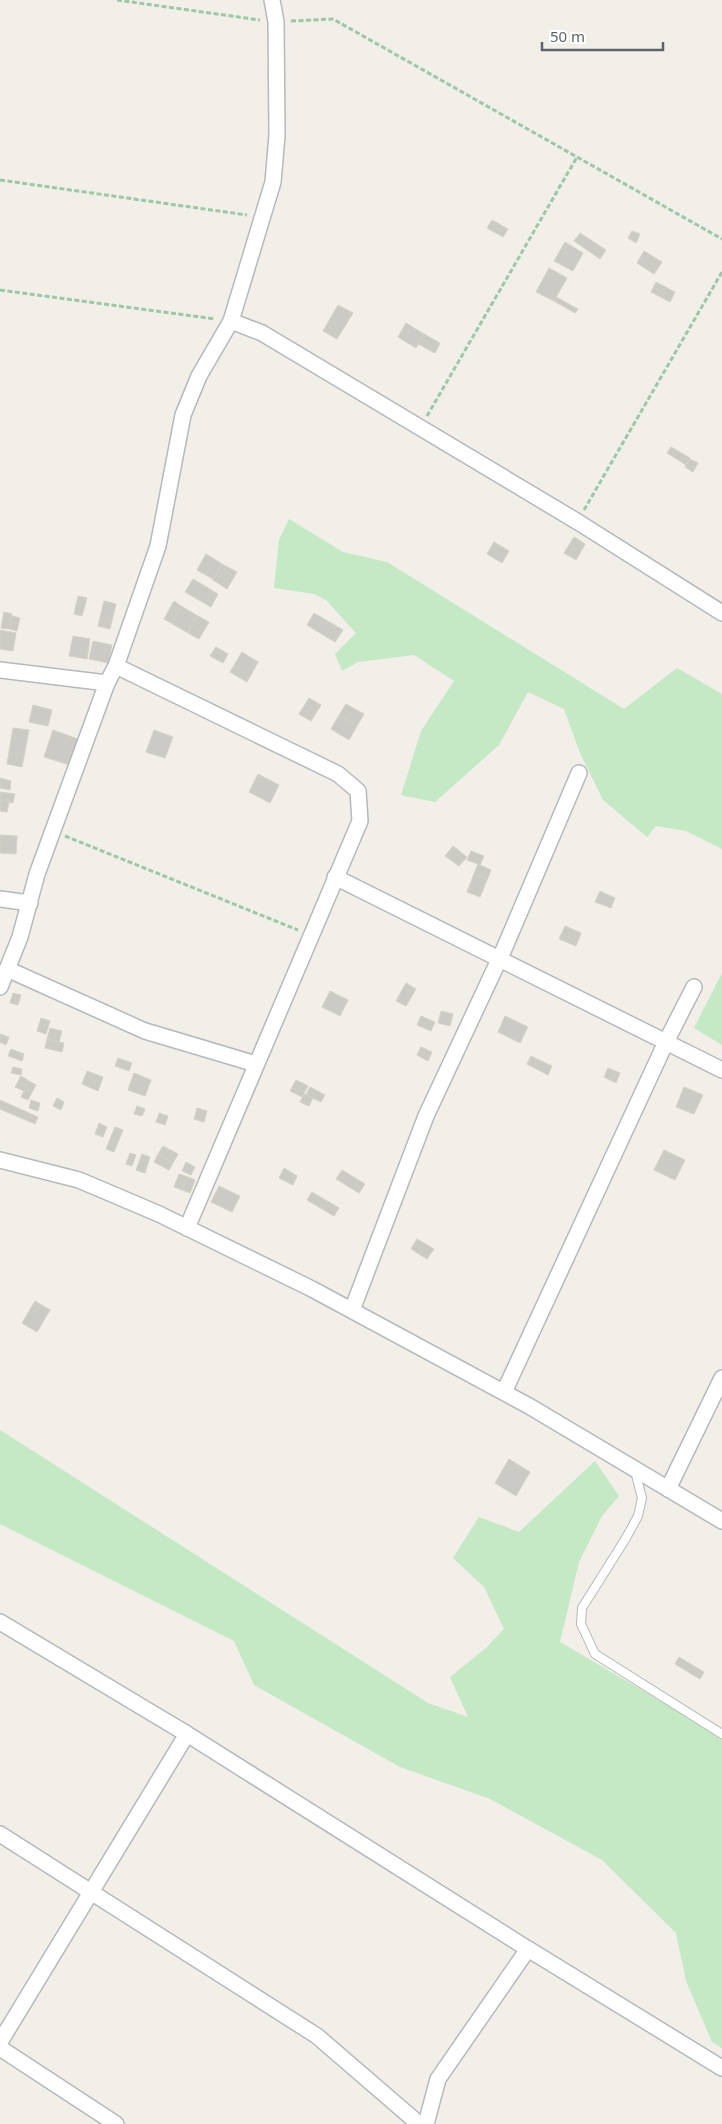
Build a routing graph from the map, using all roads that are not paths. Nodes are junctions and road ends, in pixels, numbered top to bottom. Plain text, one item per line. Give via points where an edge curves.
1 (272, 0) edge
2 (231, 321) junction
3 (722, 614) edge
4 (116, 666) junction
5 (0, 670) edge
6 (107, 683) junction
7 (579, 773) dead end
8 (335, 878) junction
9 (0, 899) edge
10 (30, 902) junction
11 (499, 959) junction
12 (8, 969) junction
13 (0, 987) edge
14 (694, 987) dead end
15 (666, 1042) junction
16 (256, 1064) junction
17 (722, 1070) edge
18 (0, 1160) edge
19 (187, 1228) junction
20 (352, 1310) junction
21 (722, 1378) edge
22 (504, 1392) junction
23 (635, 1469) junction
24 (668, 1489) junction
25 (722, 1521) edge
26 (0, 1622) edge
27 (187, 1734) junction
28 (722, 1734) edge
29 (0, 1834) edge
30 (91, 1892) junction
31 (528, 1949) junction
32 (0, 2042) edge
33 (0, 2048) edge
34 (722, 2068) edge
35 (116, 2124) edge
36 (419, 2124) edge
37 (426, 2124) edge

1 - 2 street via 276,22 277,135 273,182
2 - 3 street via 262,333 578,522
2 - 4 street via 199,376 183,415 158,546
4 - 6 street
4 - 8 street via 338,774 358,791 360,821
5 - 6 street
6 - 10 street via 37,874
7 - 11 street
8 - 11 street
8 - 16 street
9 - 10 street
10 - 12 street
11 - 15 street
11 - 20 street via 426,1116
12 - 13 street
12 - 16 street via 145,1031
14 - 15 street
15 - 17 street
15 - 22 street
16 - 19 street
18 - 19 street via 79,1180
19 - 20 street
20 - 22 street
21 - 24 street
22 - 23 street
23 - 24 street
23 - 28 lane via 642,1498 638,1516 582,1608 581,1624 595,1654
24 - 25 street
26 - 27 street
27 - 30 street
27 - 31 street
29 - 30 street
30 - 32 street
30 - 36 street via 317,2036
31 - 34 street
31 - 37 street via 438,2080
33 - 35 street

